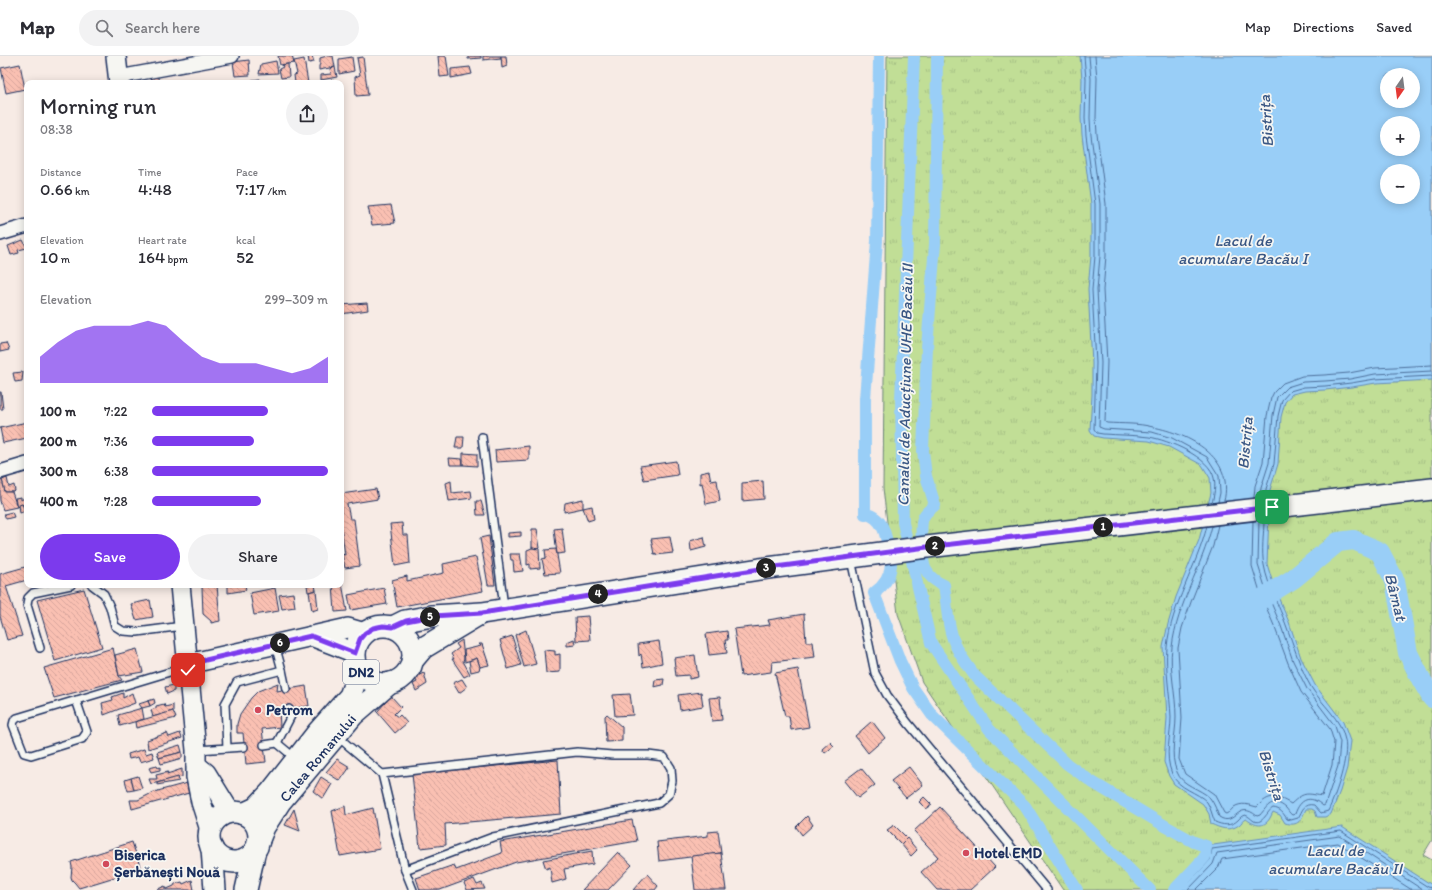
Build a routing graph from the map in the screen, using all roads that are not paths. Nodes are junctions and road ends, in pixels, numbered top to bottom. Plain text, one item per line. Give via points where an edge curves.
1 (116, 56) edge
2 (232, 56) edge
3 (119, 80) edge
4 (24, 227) edge
5 (0, 234) edge
6 (482, 437) dead end
7 (24, 465) edge
8 (0, 472) edge
9 (1432, 488) edge
10 (851, 557) junction
11 (57, 588) edge
12 (96, 588) edge
13 (180, 588) edge
14 (504, 610) junction
15 (482, 613) junction
16 (184, 626) junction
17 (393, 627) junction
18 (365, 633) junction
19 (311, 636) junction
20 (275, 644) junction
21 (40, 648) dead end
22 (356, 660) junction
23 (412, 661) junction
24 (188, 667) junction
25 (282, 670) junction
26 (390, 683) junction
27 (286, 689) dead end
28 (76, 700) junction
29 (289, 709) dead end
30 (336, 736) junction
31 (277, 744) junction
32 (264, 745) dead end
33 (244, 747) dead end
34 (227, 748) junction
35 (196, 758) junction
36 (297, 759) junction
37 (382, 774) junction
38 (237, 813) junction
39 (211, 839) junction
40 (256, 846) junction
41 (405, 870) junction
42 (215, 890) edge
43 (246, 890) edge
44 (412, 890) edge
45 (1047, 890) edge

1 - 3 main road
2 - 3 street
4 - 5 street
6 - 14 lane
7 - 8 street
9 - 10 main road, DN2
10 - 14 main road, DN2
10 - 45 lane via 875,673 887,695
11 - 21 lane via 33,593 28,598
12 - 16 lane via 104,594 115,626 123,631 137,632
13 - 16 main road
14 - 15 main road, DN2
15 - 17 main road, DN2 via 432,616 406,621
15 - 23 main road, DN2 via 423,648
16 - 24 main road
17 - 18 main road, DN2 via 373,628
17 - 23 main road via 407,637 413,653
18 - 19 main road via 348,628
18 - 22 main road, DN2 via 360,639
19 - 20 main road
19 - 22 main road
20 - 24 main road
20 - 25 lane
22 - 26 main road, DN2 via 363,675 371,681
22 - 36 main road, Calea Romanului / DN2 via 355,682 350,696
23 - 26 main road, DN2 via 404,675
24 - 28 lane
24 - 35 main road
25 - 27 lane
25 - 34 lane via 237,682 225,704
26 - 30 main road, Calea Romanului / DN2 via 353,715
28 - 28 lane via 87,732 82,739 31,755 24,753 13,725 14,721
29 - 31 lane via 291,716
30 - 37 lane
30 - 40 main road, Calea Romanului / DN2 via 280,802 264,827
31 - 32 lane
31 - 36 lane
33 - 34 lane
34 - 35 lane
35 - 38 main road
35 - 39 main road via 196,777
36 - 38 main road, Calea Romanului / DN2 via 256,808
37 - 41 lane
37 - 41 lane via 577,752 664,757 671,768 669,794 659,803 493,837
38 - 39 main road via 217,818 213,824
38 - 40 main road via 250,818 256,825
39 - 40 main road via 217,855 224,860 241,860 249,856
39 - 42 main road
40 - 43 main road, Calea Romanului / DN2
41 - 44 lane

